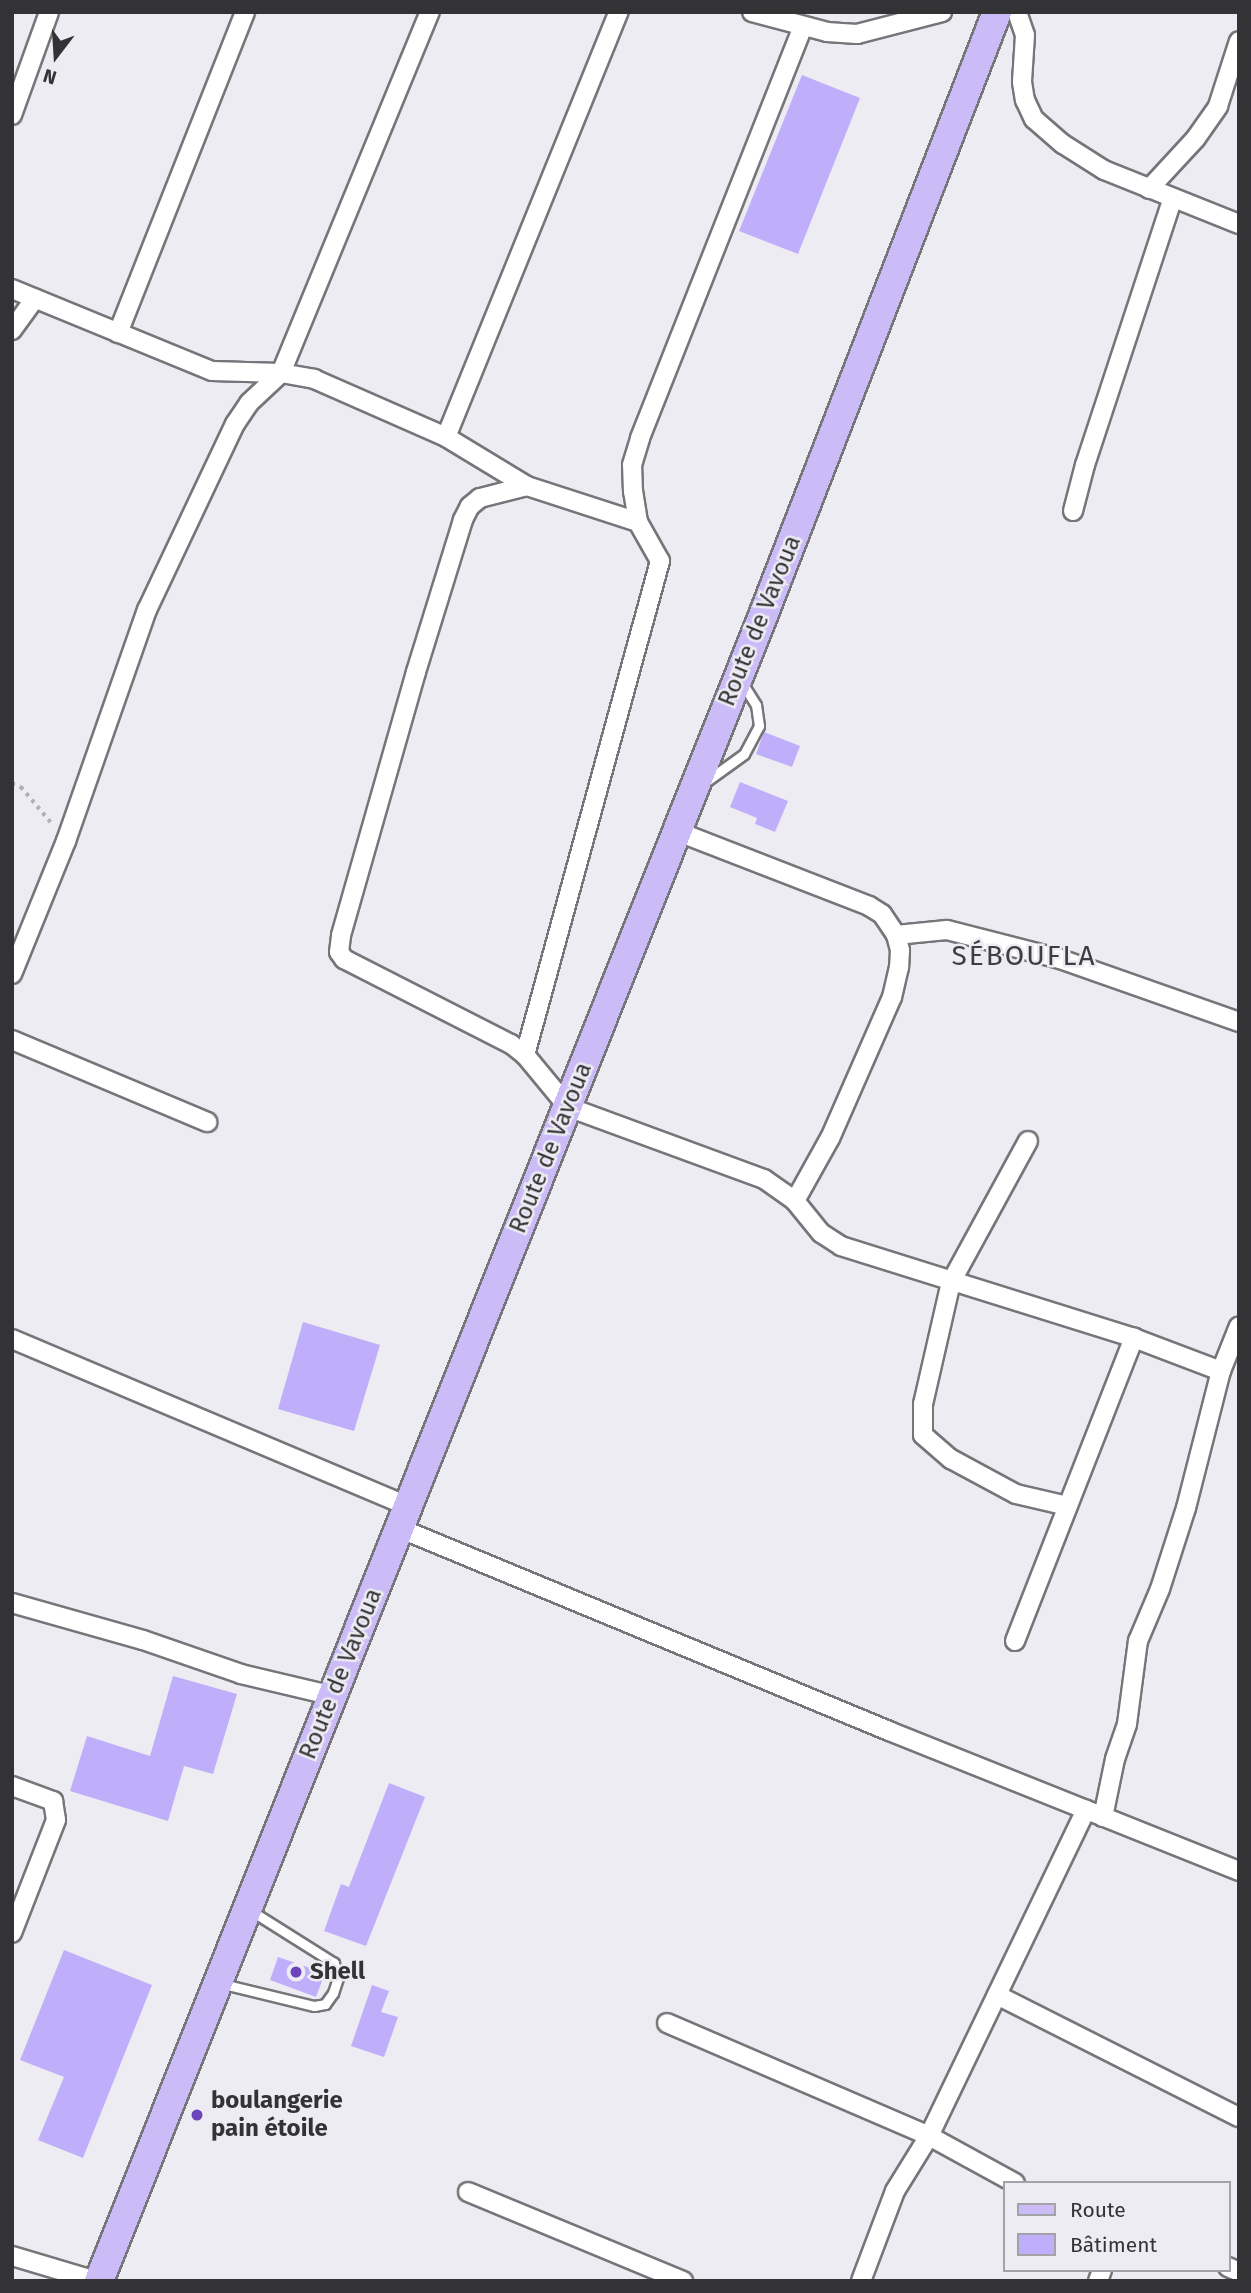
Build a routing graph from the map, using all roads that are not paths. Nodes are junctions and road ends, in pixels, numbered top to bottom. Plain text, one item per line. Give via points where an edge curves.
1 (49, 12) edge
2 (245, 12) edge
3 (430, 12) edge
4 (619, 12) edge
5 (752, 12) edge
6 (942, 12) edge
7 (997, 12) edge
8 (1017, 12) edge
9 (780, 16) edge
10 (803, 27) junction
11 (1239, 41) edge
12 (12, 116) edge
13 (1149, 189) junction
14 (1173, 198) junction
15 (1239, 224) edge
16 (12, 289) edge
17 (34, 298) junction
18 (12, 330) edge
19 (118, 333) junction
20 (281, 373) junction
21 (446, 437) junction
22 (527, 486) junction
23 (1073, 511) dead end
24 (638, 522) junction
25 (739, 676) junction
26 (691, 795) junction
27 (677, 831) junction
28 (895, 935) junction
29 (12, 974) edge
30 (1239, 1022) edge
31 (12, 1040) edge
32 (525, 1055) junction
33 (568, 1107) junction
34 (207, 1122) dead end
35 (1028, 1141) dead end
36 (795, 1202) junction
37 (951, 1282) junction
38 (1239, 1326) edge
39 (1134, 1338) junction
40 (12, 1339) edge
41 (1221, 1371) junction
42 (1068, 1506) junction
43 (404, 1517) junction
44 (12, 1603) edge
45 (1015, 1641) dead end
46 (333, 1696) junction
47 (12, 1786) edge
48 (1095, 1813) junction
49 (1238, 1870) edge
50 (248, 1909) junction
51 (12, 1933) edge
52 (218, 1983) junction
53 (997, 1996) junction
54 (667, 2023) dead end
55 (1239, 2117) edge
56 (929, 2136) junction
57 (1011, 2181) edge
58 (468, 2192) dead end
59 (12, 2256) edge
60 (97, 2281) edge
61 (683, 2281) edge
62 (861, 2281) edge

1 - 12 street
2 - 19 street
3 - 20 street
4 - 21 street
5 - 9 street
6 - 10 street via 857,34
7 - 25 main road, Route de Vavoua
8 - 13 street via 1024,35 1023,91 1034,119 1104,170
9 - 10 street
10 - 24 street via 640,438 632,465
11 - 13 street via 1218,106 1196,138
13 - 14 street
14 - 15 street
14 - 23 street
16 - 17 street
17 - 18 street
17 - 19 street
19 - 20 street via 212,371
20 - 21 street via 314,379
20 - 29 street via 249,403 235,424 147,610 66,841
21 - 22 street
22 - 24 street
22 - 32 street via 480,498 463,520 339,952 344,959 512,1044
24 - 32 street via 660,561
25 - 26 main road, Route de Vavoua
25 - 26 lane via 756,705 759,726 744,754
26 - 27 main road, Route de Vavoua
27 - 28 street via 869,906 882,914
27 - 33 main road, Route de Vavoua
28 - 30 street via 960,933 1060,959
28 - 36 street via 900,950 892,997 830,1138
31 - 34 street
32 - 33 street
33 - 36 street via 764,1179
33 - 43 main road, Route de Vavoua
35 - 37 street
36 - 37 street via 821,1233 841,1246
37 - 39 street
37 - 42 street via 923,1404 923,1434 951,1459 1016,1494
38 - 41 street
39 - 41 street
39 - 42 street
40 - 43 street
41 - 48 street via 1186,1508 1138,1641 1127,1724
42 - 45 street
43 - 46 main road, Route de Vavoua
43 - 48 street
44 - 46 street via 241,1674
46 - 50 main road, Route de Vavoua
47 - 51 street via 53,1801 56,1820
48 - 49 street
48 - 53 street
50 - 52 main road, Route de Vavoua
50 - 52 lane via 334,1964 338,1978 333,1993 325,2004 314,2007
52 - 60 main road, Route de Vavoua
53 - 55 street
53 - 56 street
54 - 56 street
56 - 57 street
56 - 62 street via 895,2191
58 - 61 street
59 - 60 street

